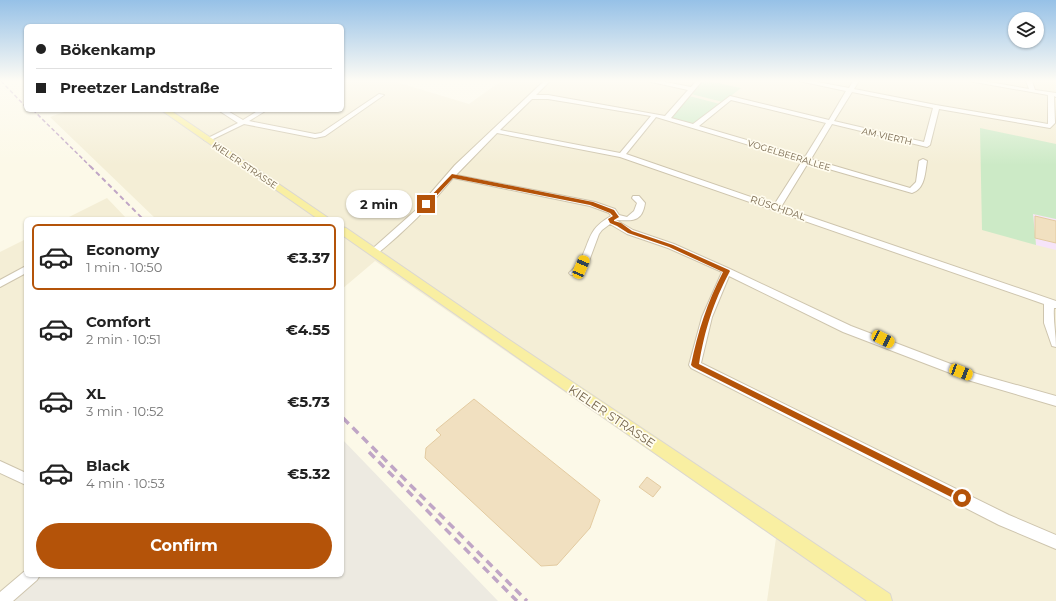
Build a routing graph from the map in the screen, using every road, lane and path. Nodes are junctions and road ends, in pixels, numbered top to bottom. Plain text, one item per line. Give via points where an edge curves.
1 (361, 109) edge
2 (518, 109) edge
3 (620, 109) edge
4 (675, 109) edge
5 (716, 109) edge
6 (776, 109) edge
7 (839, 109) edge
8 (936, 109) edge
9 (948, 109) edge
10 (1052, 109) edge
11 (168, 112) edge
12 (227, 112) edge
13 (260, 112) edge
14 (655, 115) junction
15 (667, 118) junction
16 (242, 122) junction
17 (831, 122) junction
18 (695, 126) junction
19 (495, 131) junction
20 (208, 140) junction
21 (622, 155) junction
22 (806, 160) junction
23 (923, 161) dead end
24 (452, 176) junction
25 (636, 198) dead end
26 (777, 207) junction
27 (322, 217) edge
28 (618, 220) junction
29 (344, 231) edge
30 (374, 252) junction
31 (24, 270) edge
32 (727, 271) junction
33 (574, 273) dead end
34 (0, 284) edge
35 (1053, 304) edge
36 (1056, 343) edge
37 (1056, 401) edge
38 (0, 466) edge
39 (24, 478) edge
40 (1056, 542) edge
41 (30, 577) edge
42 (1, 601) edge
43 (882, 601) edge

1 - 16 street via 323,135 315,136
2 - 19 street
3 - 14 street, VOGELBEERALLEE
4 - 15 street
5 - 18 street, AM VIERTH
6 - 17 street, AM VIERTH
7 - 17 street
8 - 17 street, AM VIERTH via 927,145
9 - 10 street via 1050,126
11 - 20 main road, KIELER STRASSE
12 - 16 street
13 - 16 street
14 - 15 street, VOGELBEERALLEE
14 - 21 street
15 - 18 street, VOGELBEERALLEE
16 - 20 street
17 - 22 street
18 - 22 street, VOGELBEERALLEE
19 - 21 street, RÜSCHDAL
19 - 24 street
20 - 27 main road, KIELER STRASSE
21 - 26 street, RÜSCHDAL
22 - 23 street, VOGELBEERALLEE via 912,191 920,182
22 - 26 street
24 - 28 street via 592,204 612,212
24 - 30 street
25 - 28 street via 641,207 632,217
26 - 35 street, RÜSCHDAL
28 - 32 street via 630,232 671,246
28 - 33 street via 604,224 597,232 590,242 581,267
29 - 30 main road, KIELER STRASSE
30 - 43 main road, KIELER STRASSE
31 - 34 street
32 - 37 street via 847,329 975,378
32 - 40 street via 714,296 701,332 695,365 1004,520
35 - 36 street via 1048,314 1050,331
38 - 39 street
41 - 42 street

